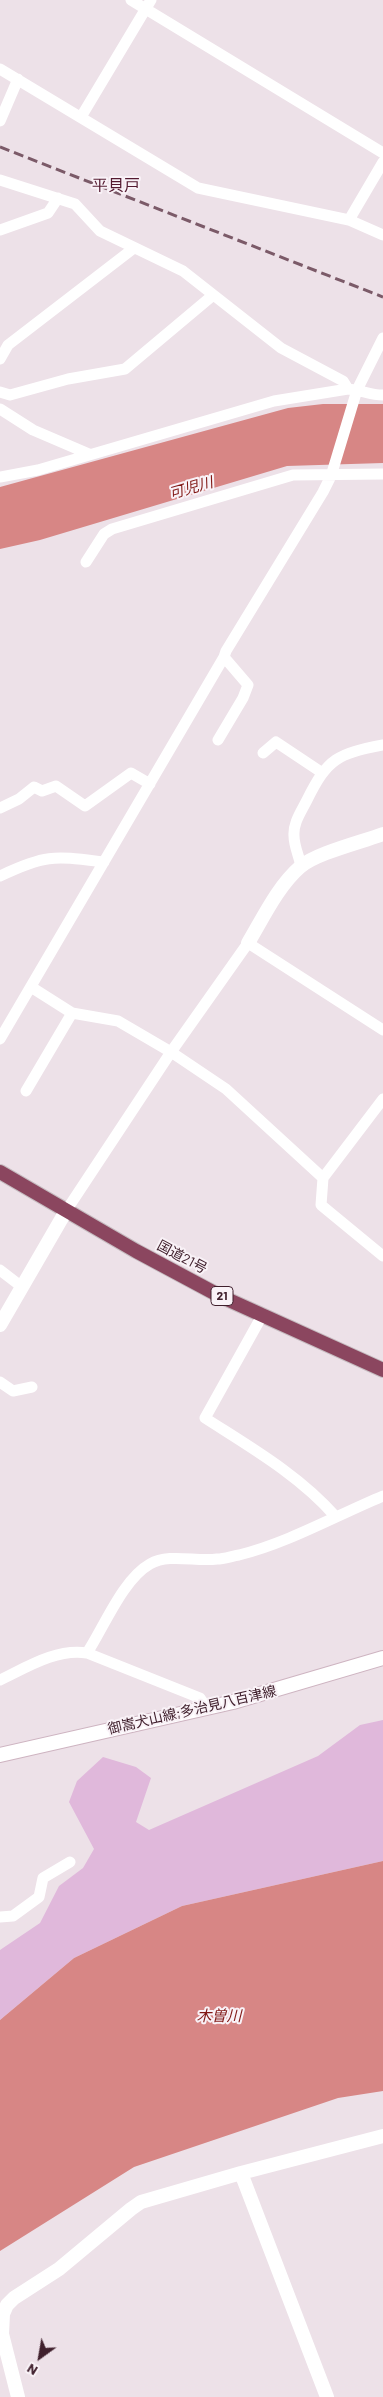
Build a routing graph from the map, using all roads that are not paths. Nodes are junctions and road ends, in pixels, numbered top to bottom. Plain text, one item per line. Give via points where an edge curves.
1 (131, 0) edge
2 (148, 4) edge
3 (0, 69) edge
4 (18, 79) junction
5 (81, 117) junction
6 (0, 121) edge
7 (383, 153) edge
8 (383, 162) edge
9 (0, 180) edge
10 (58, 198) junction
11 (349, 220) junction
12 (0, 230) edge
13 (383, 235) edge
14 (134, 248) junction
15 (212, 296) junction
16 (383, 338) edge
17 (0, 359) edge
18 (353, 389) junction
19 (0, 392) edge
20 (383, 395) edge
21 (0, 409) edge
22 (90, 454) junction
23 (383, 474) edge
24 (331, 476) junction
25 (0, 477) edge
26 (86, 562) dead end
27 (224, 657) junction
28 (218, 740) dead end
29 (383, 746) edge
30 (263, 753) dead end
31 (321, 772) junction
32 (150, 784) junction
33 (0, 808) edge
34 (383, 834) edge
35 (104, 862) junction
36 (301, 866) junction
37 (0, 876) edge
38 (248, 943) junction
39 (30, 987) junction
40 (72, 1012) junction
41 (383, 1030) edge
42 (0, 1039) edge
43 (171, 1052) junction
44 (26, 1091) dead end
45 (383, 1099) edge
46 (0, 1172) edge
47 (323, 1178) junction
48 (66, 1212) junction
49 (383, 1256) edge
50 (0, 1270) edge
51 (22, 1287) junction
52 (262, 1314) junction
53 (0, 1325) edge
54 (383, 1370) edge
55 (0, 1382) edge
56 (32, 1387) dead end
57 (383, 1496) edge
58 (335, 1516) junction
59 (87, 1653) junction
60 (383, 1658) edge
61 (0, 1680) edge
62 (206, 1707) junction
63 (0, 1756) edge
64 (70, 1862) dead end
65 (0, 1917) edge
66 (383, 2136) edge
67 (241, 2173) junction
68 (18, 2397) edge
69 (327, 2397) edge

1 - 2 street
2 - 5 street
2 - 7 street
3 - 4 street
4 - 5 street
4 - 6 street
5 - 11 street via 198,188
8 - 11 street
9 - 10 street
10 - 12 street via 48,213
10 - 14 street via 82,208 95,227
11 - 13 street
14 - 15 street via 183,271
14 - 17 street via 8,345
15 - 18 street via 282,348
15 - 19 street via 125,369 10,394
16 - 18 street
18 - 20 street via 367,395
18 - 22 street via 274,400
18 - 24 street
21 - 22 street via 33,430
22 - 25 street via 38,470
23 - 24 street
24 - 26 street via 293,475 275,479 112,529 104,534
24 - 27 street
27 - 28 street via 248,685
27 - 32 street
29 - 31 street via 353,751
30 - 31 street via 276,742
31 - 36 street via 294,825
32 - 33 street via 132,773 85,806 56,786 42,792 34,787
32 - 35 street
34 - 36 street
35 - 37 street via 58,856 29,863
35 - 39 street
36 - 38 street via 282,888
38 - 41 street
38 - 43 street
39 - 40 street
39 - 42 street
40 - 43 street via 118,1021
40 - 44 street
43 - 47 street via 226,1089
43 - 48 street
45 - 47 street
46 - 48 highway, 国道21号 / 21
47 - 49 street via 321,1204
48 - 51 street
48 - 52 highway, 国道21号 / 21 via 220,1296
50 - 51 street
51 - 53 street
52 - 54 highway, 国道21号 / 21
52 - 58 street via 205,1418 280,1466
55 - 56 street via 13,1391
57 - 58 street
58 - 59 street via 263,1548 241,1554 216,1560 158,1560 149,1564 139,1572 112,1608
59 - 61 street via 62,1652
59 - 62 street via 200,1698
60 - 62 street, 御嵩犬山線;多治見八百津線 via 278,1690
62 - 63 street, 御嵩犬山線;多治見八百津線
64 - 65 street via 43,1878 39,1897 13,1916
66 - 67 street
67 - 68 street via 141,2202 59,2269 14,2298 3,2314 2,2334
67 - 69 street

